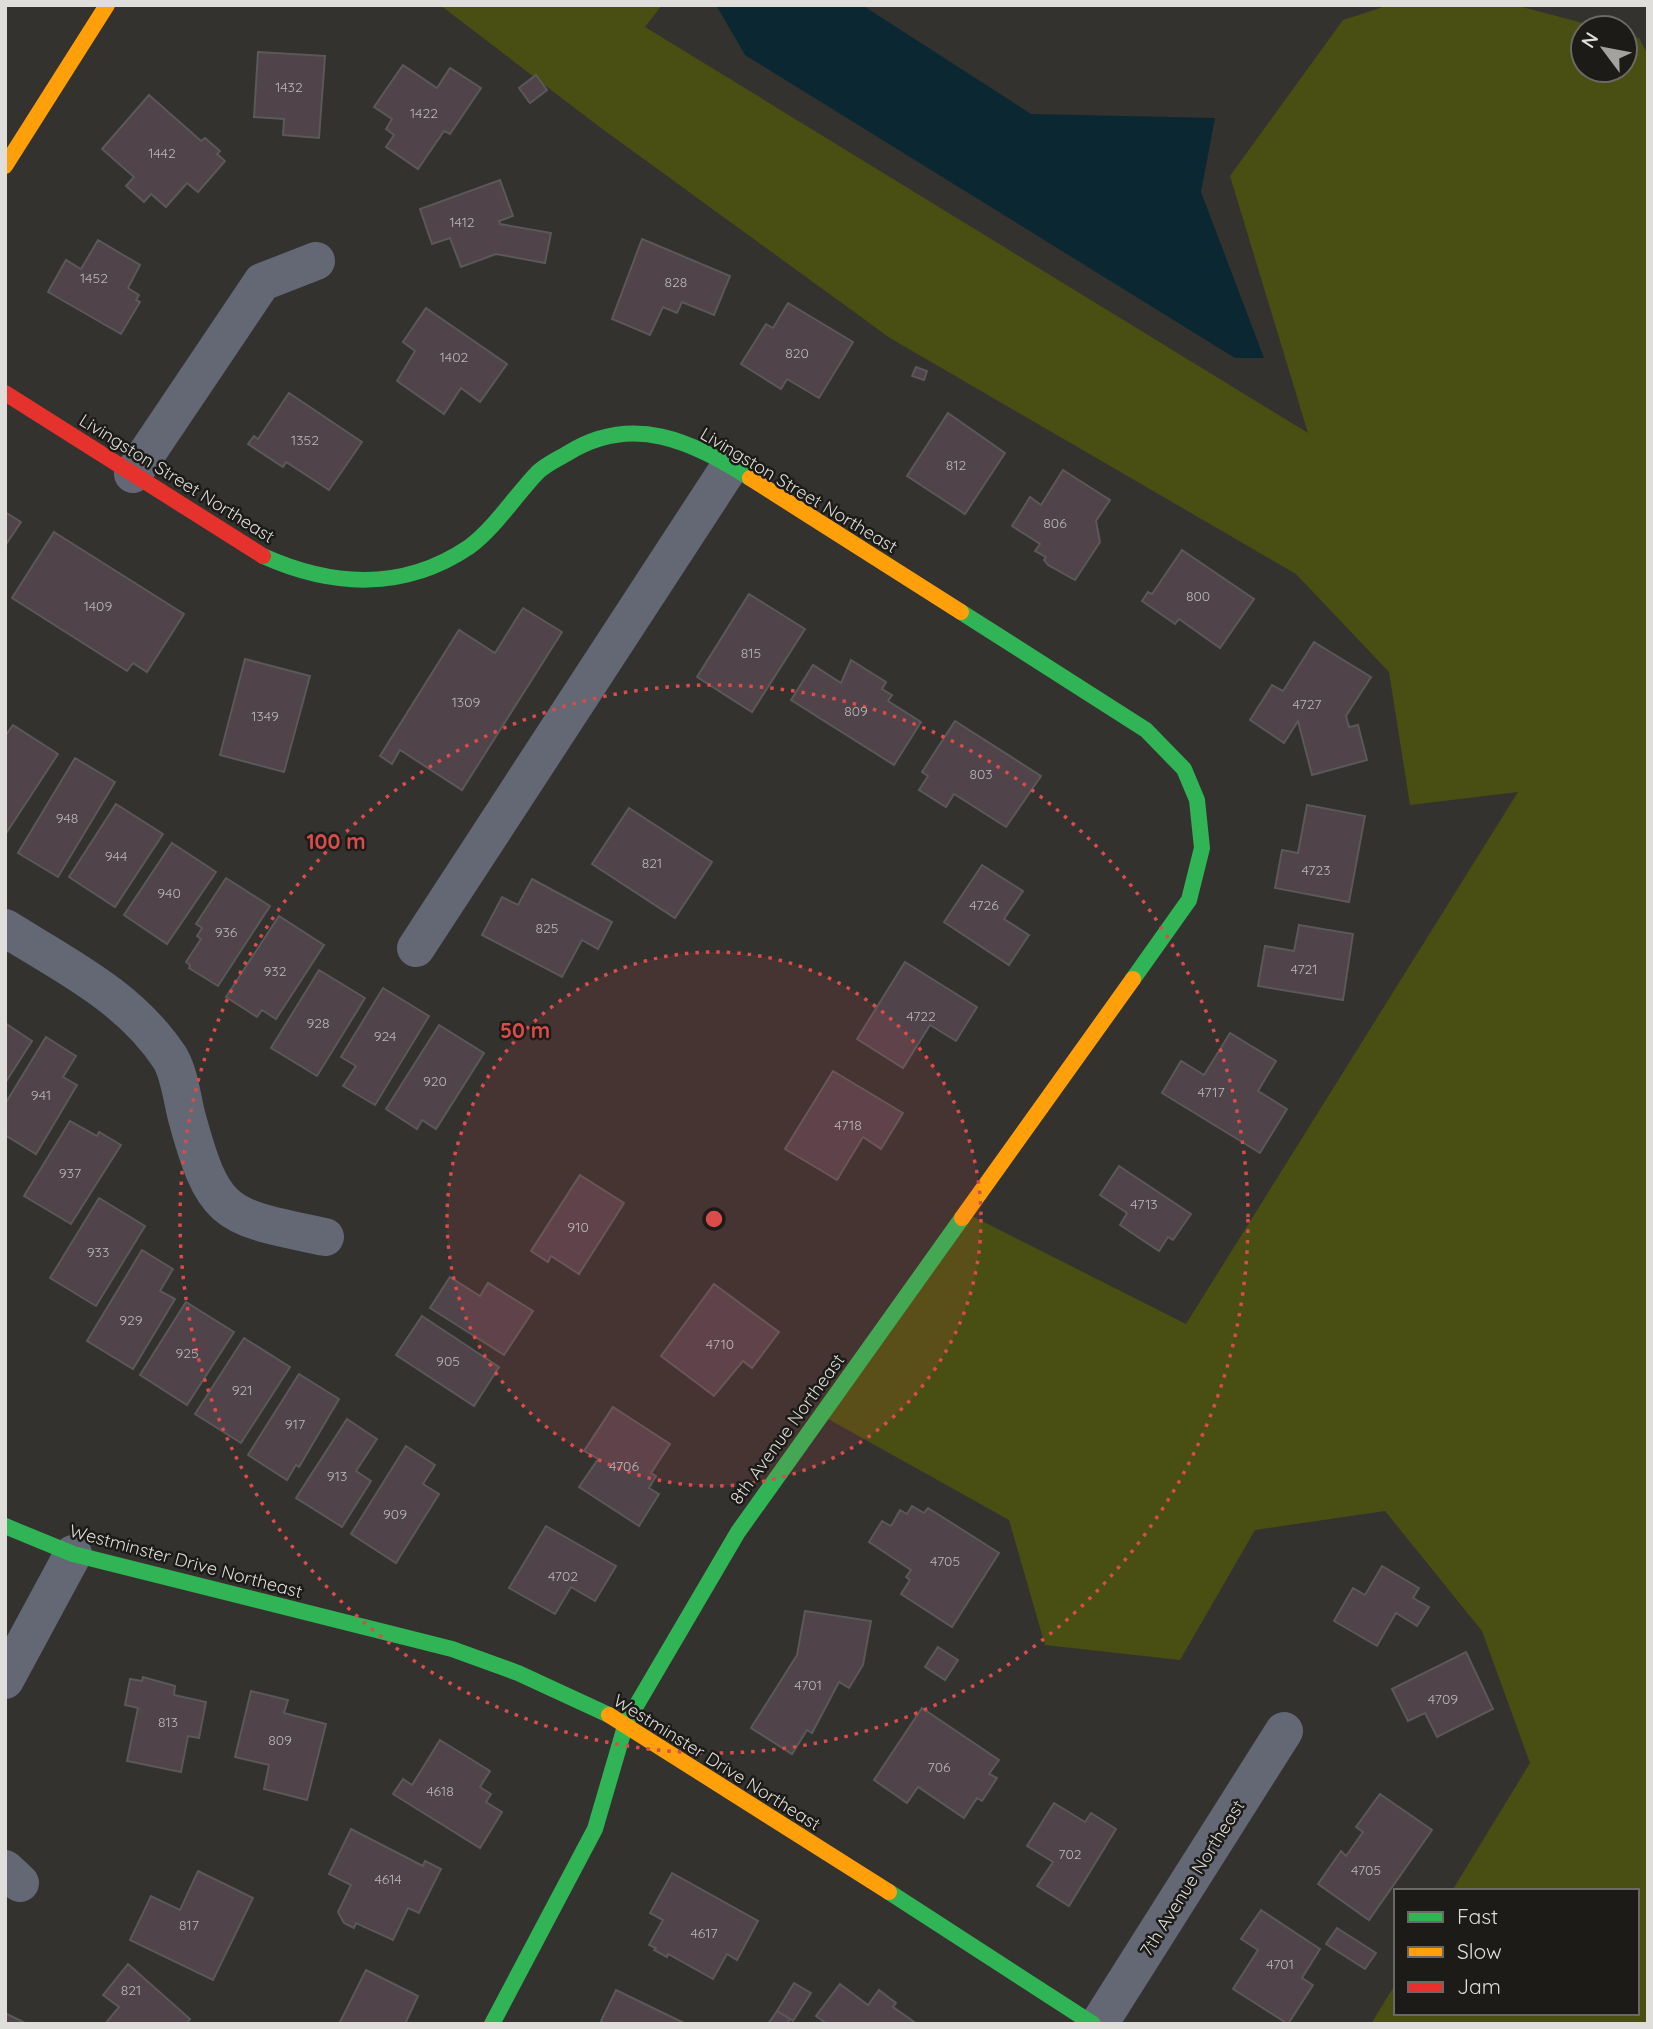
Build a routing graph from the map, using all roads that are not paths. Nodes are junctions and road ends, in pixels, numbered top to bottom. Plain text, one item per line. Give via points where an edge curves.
1 (107, 5) edge
2 (5, 166) edge
3 (316, 261) dead end
4 (5, 393) edge
5 (730, 466) junction
6 (133, 474) junction
7 (1189, 900) joint
8 (5, 928) edge
9 (416, 948) dead end
10 (325, 1237) dead end
11 (5, 1526) edge
12 (73, 1554) junction
13 (5, 1680) edge
14 (626, 1723) junction
15 (1284, 1731) dead end
16 (492, 2024) edge
17 (1093, 2024) edge
18 (1099, 2024) edge

1 - 2 street
3 - 6 street via 262,282
4 - 6 street, Livingston Street Northeast
5 - 6 street, Livingston Street Northeast via 677,439 628,433 591,439 540,470 470,546 411,576 354,581 298,572 249,550
5 - 7 street, Livingston Street Northeast via 1146,730 1184,769 1197,800 1202,848
5 - 9 street
7 - 14 street, 8th Avenue Northeast via 738,1532
8 - 10 street via 114,995 145,1025 172,1061 200,1164 218,1201 250,1221
11 - 12 street, Westminster Drive Northeast
12 - 13 street
12 - 14 street, Westminster Drive Northeast via 452,1649 518,1673
14 - 16 street, 8th Avenue Northeast via 595,1829
14 - 17 street, Westminster Drive Northeast
15 - 18 street, 7th Avenue Northeast

